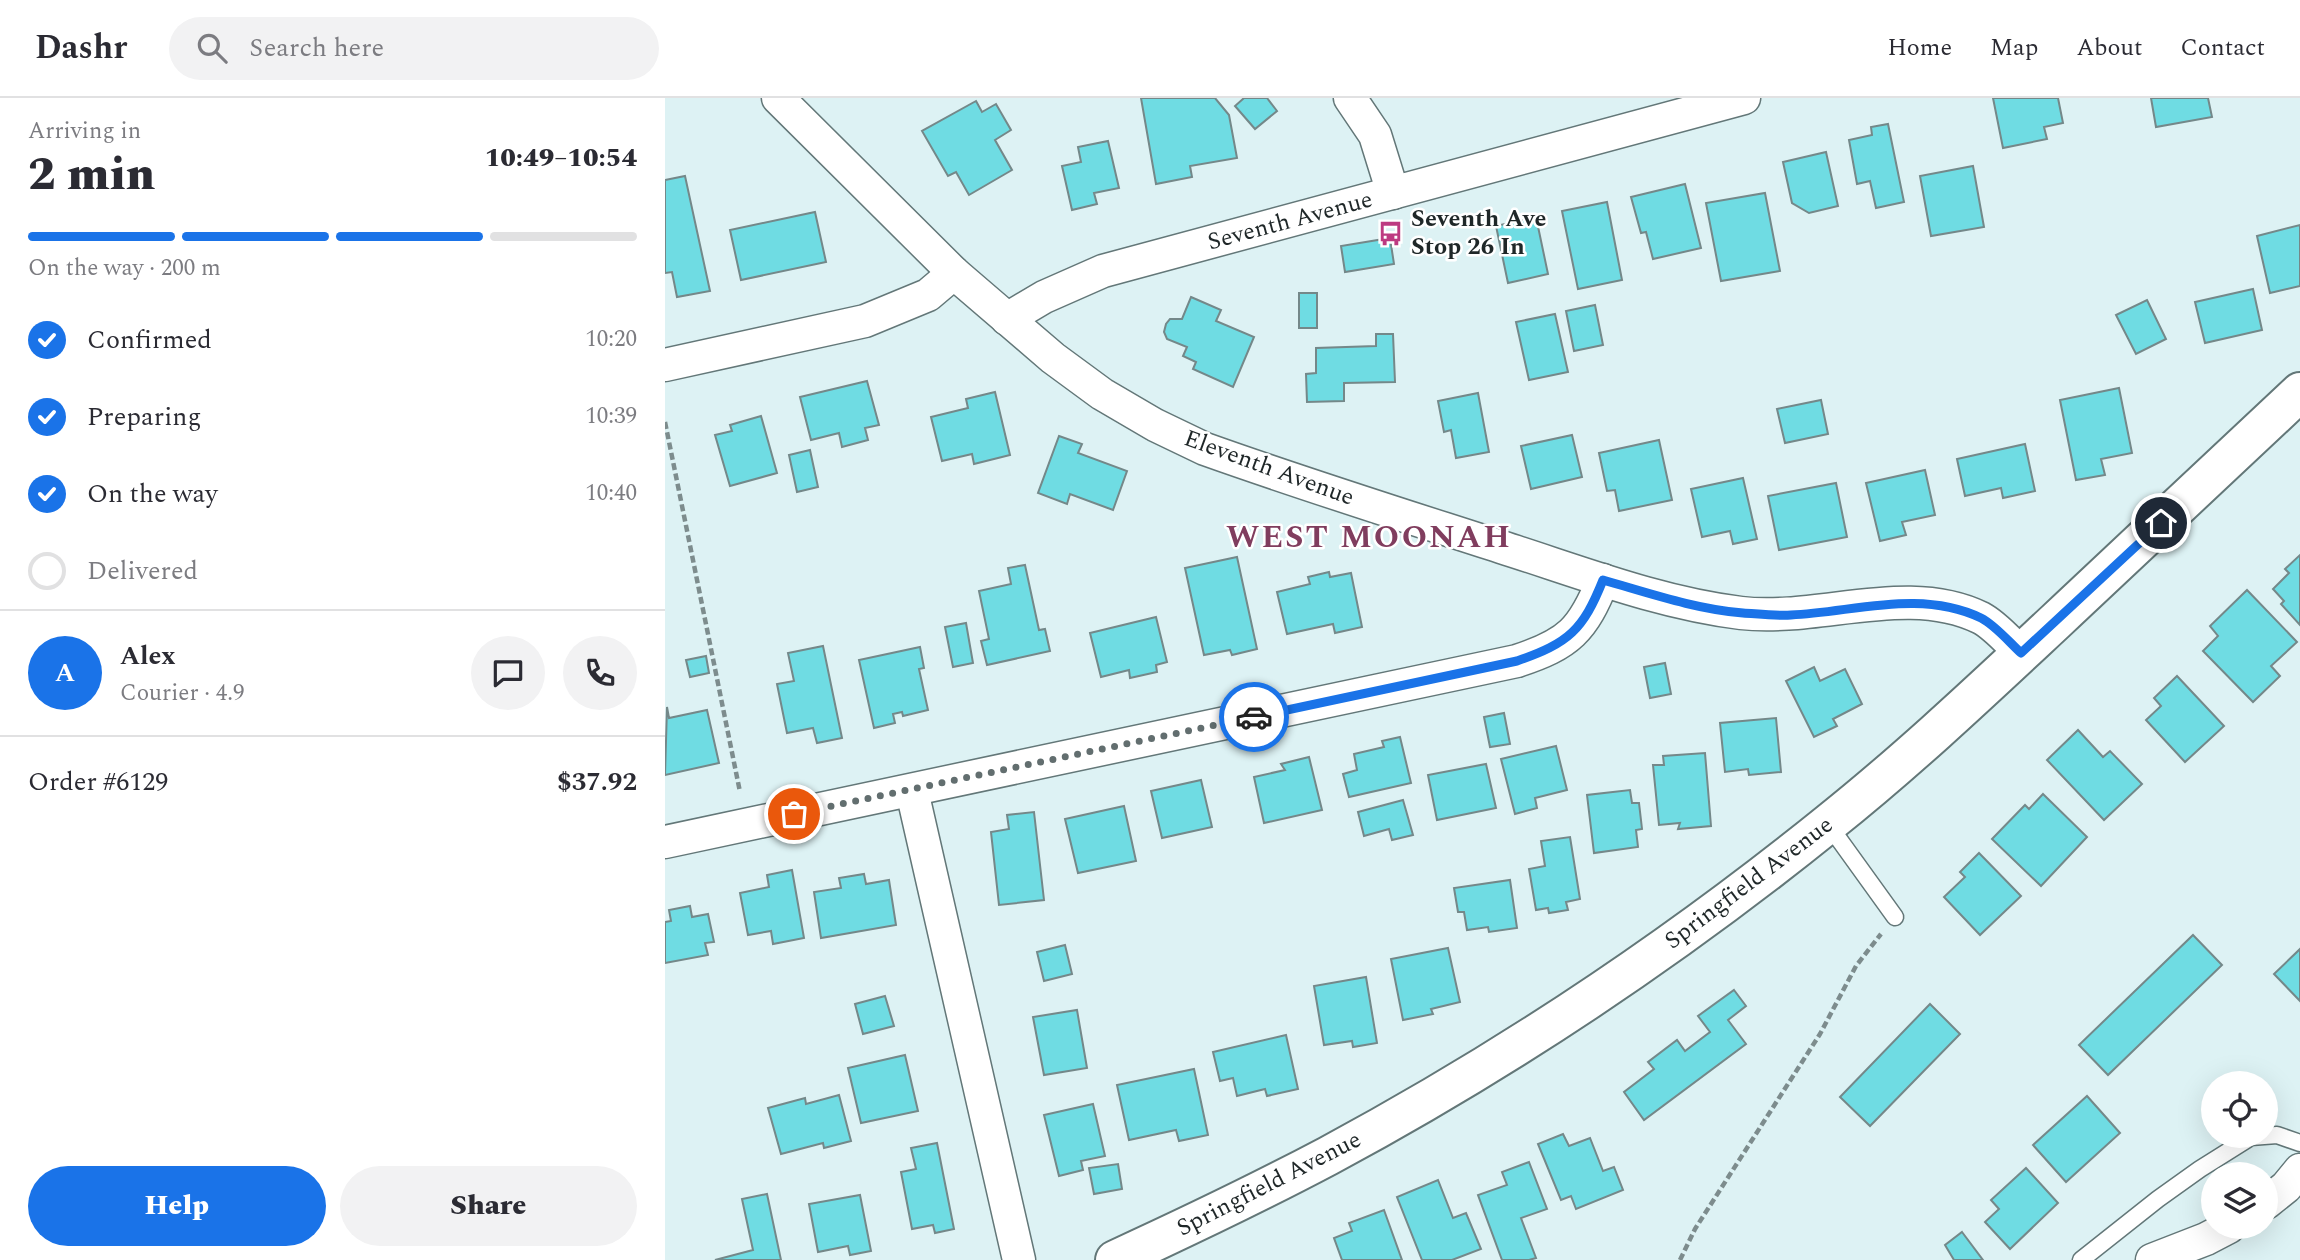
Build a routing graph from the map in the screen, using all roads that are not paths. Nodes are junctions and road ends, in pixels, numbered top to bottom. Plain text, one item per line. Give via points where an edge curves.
1 (778, 98) edge
2 (1350, 98) edge
3 (1744, 98) edge
4 (1394, 193) junction
5 (954, 273) junction
6 (1007, 319) junction
7 (665, 365) edge
8 (2300, 392) edge
9 (1603, 580) junction
10 (2021, 653) junction
11 (912, 791) junction
12 (1828, 824) junction
13 (665, 842) edge
14 (1895, 917) road end
15 (2300, 1143) edge
16 (2300, 1170) edge
17 (2278, 1193) edge
18 (2206, 1239) edge
19 (1019, 1260) edge
20 (1115, 1260) edge
21 (2081, 1260) edge
22 (2152, 1260) edge

1 - 5 street, Eleventh Avenue
2 - 4 street via 1375,135
3 - 4 street, Seventh Avenue
4 - 6 street, Seventh Avenue via 1103,271
5 - 6 street, Eleventh Avenue
5 - 7 street via 928,295 865,321
6 - 9 street, Eleventh Avenue via 1102,394 1205,449
8 - 10 street, Springfield Avenue
9 - 10 street, Eleventh Avenue via 1689,605 1743,613 1791,615 1931,604 1984,619
9 - 11 street via 1591,611 1576,629 1544,652 1517,661
10 - 12 street, Springfield Avenue
11 - 13 street
11 - 19 street
12 - 14 lane
12 - 20 street, Springfield Avenue via 1636,968 1438,1094 1227,1208
15 - 21 lane via 2277,1135 2251,1137 2187,1178
16 - 17 street
18 - 22 street

